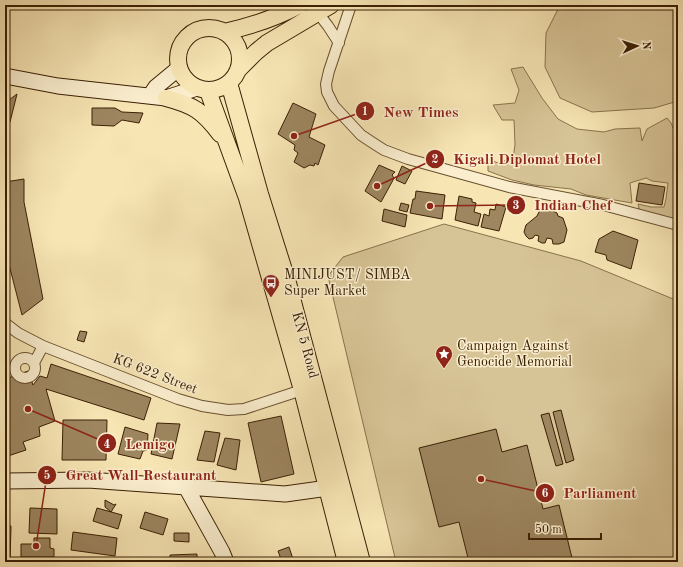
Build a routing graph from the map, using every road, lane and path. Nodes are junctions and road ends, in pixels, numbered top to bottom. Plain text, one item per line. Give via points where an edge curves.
1 (300, 5) edge
2 (351, 5) edge
3 (324, 9) edge
4 (224, 32) junction
5 (339, 43) junction
6 (180, 68) junction
7 (5, 76) edge
8 (234, 76) junction
9 (203, 89) junction
10 (150, 96) junction
11 (166, 98) junction
12 (229, 148) junction
13 (678, 225) edge
14 (5, 323) edge
15 (29, 339) junction
16 (43, 346) junction
17 (22, 358) junction
18 (34, 363) junction
19 (302, 390) junction
20 (5, 481) edge
21 (186, 487) junction
22 (328, 488) junction
23 (226, 562) edge
24 (346, 562) edge
25 (362, 562) edge

1 - 4 main road via 258,24
2 - 5 street
3 - 5 street
3 - 8 main road via 267,43
4 - 6 main road via 206,28 193,32 179,50
4 - 8 main road via 230,36 240,55
5 - 13 street via 329,71 327,92 334,106 361,135 384,150 509,187 603,205
6 - 9 main road via 185,79
6 - 10 main road via 156,87
7 - 10 main road via 58,86
8 - 9 main road via 223,87
8 - 25 main road, KN 5 Road via 260,194 288,283
9 - 11 main road
9 - 12 main road, KN 5 Road
10 - 11 main road
11 - 12 main road via 197,109
12 - 19 main road, KN 5 Road via 247,198
14 - 15 street, KG 622 Street
15 - 16 street, KG 622 Street
15 - 17 street
16 - 18 street
16 - 19 street, KG 622 Street via 178,399 217,409 244,409
17 - 18 street via 29,358
17 - 18 street via 16,362 14,368 16,375 22,378 29,378 34,373
19 - 22 main road, KN 5 Road
20 - 21 main road via 88,480
21 - 22 main road via 285,494
21 - 23 main road
22 - 24 main road, KN 5 Road

